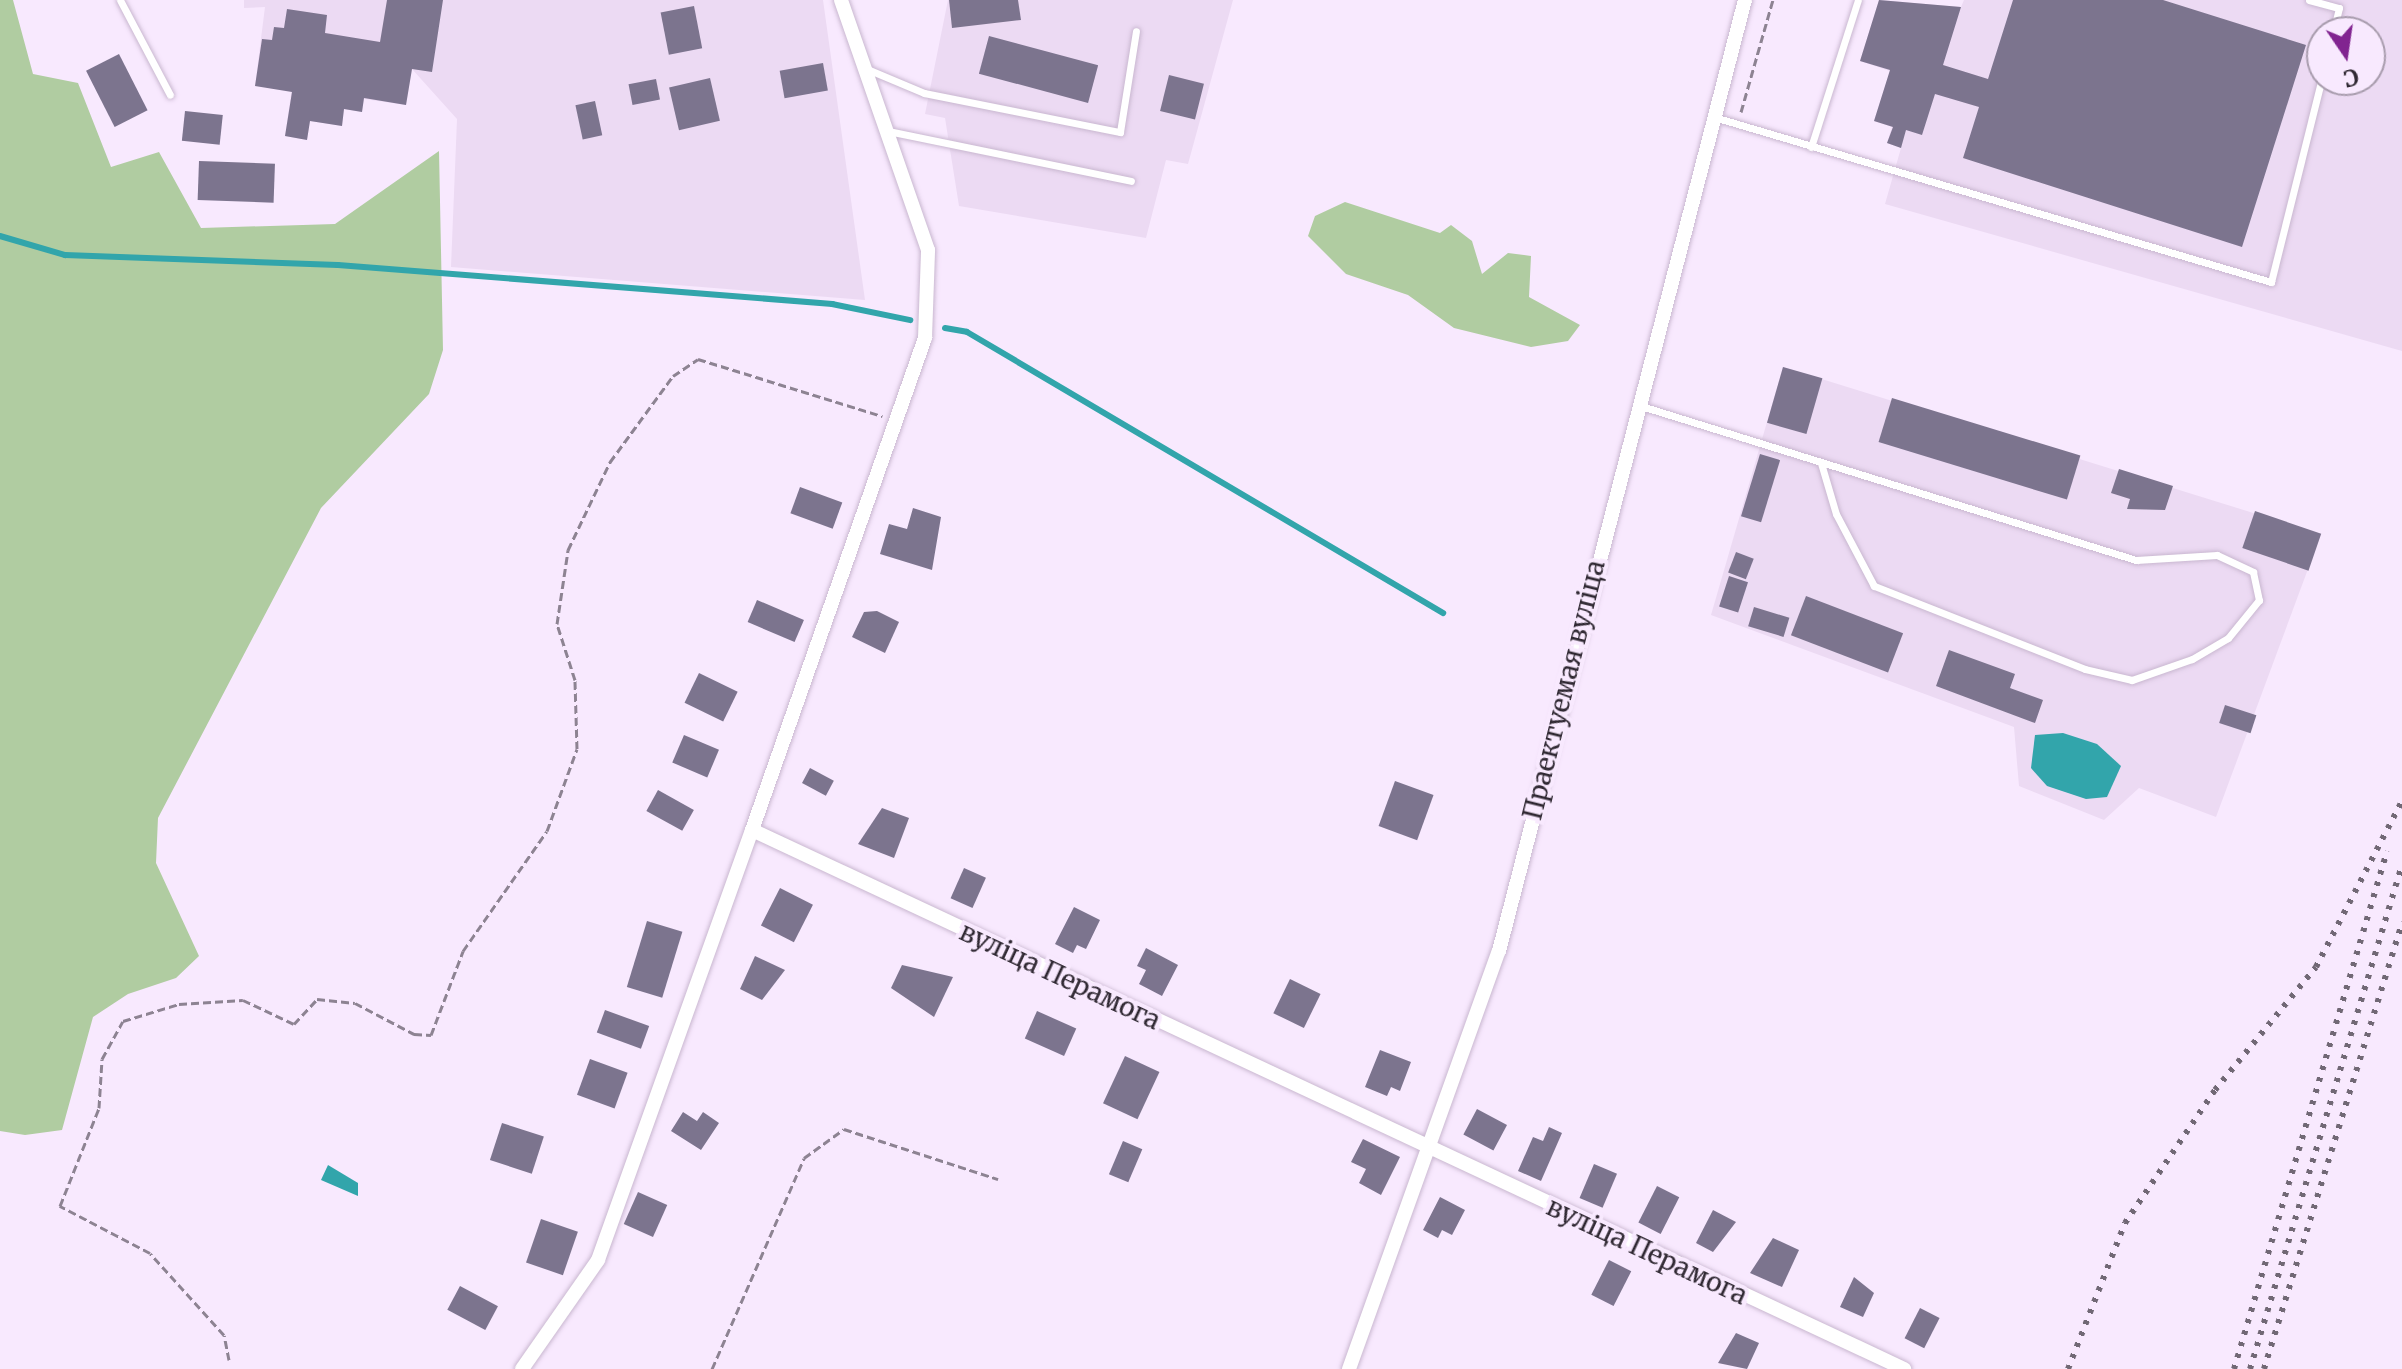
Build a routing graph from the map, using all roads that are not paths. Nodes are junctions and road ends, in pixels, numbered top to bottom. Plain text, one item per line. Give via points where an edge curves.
1 (120, 0) edge
2 (841, 0) edge
3 (1745, 0) edge
4 (1858, 0) edge
5 (2309, 0) edge
6 (2337, 16) edge
7 (1136, 31) dead end
8 (865, 69) junction
9 (170, 95) dead end
10 (2318, 96) edge
11 (1712, 116) junction
12 (886, 130) junction
13 (1811, 147) junction
14 (1131, 181) dead end
15 (1636, 404) junction
16 (1821, 463) junction
17 (752, 830) junction
18 (1423, 1148) junction
19 (522, 1369) edge
20 (1349, 1369) edge
21 (1904, 1369) edge

1 - 9 lane
2 - 8 street
3 - 11 street, Праектуемая вуліца
4 - 13 lane
5 - 6 lane via 2339,8
7 - 8 lane via 1120,132 924,93
8 - 12 street
10 - 13 lane via 2271,282
11 - 13 lane
11 - 15 street, Праектуемая вуліца
12 - 14 lane
12 - 17 street via 928,250 925,338
15 - 16 lane
15 - 18 street, Праектуемая вуліца via 1499,951
16 - 16 lane via 2136,560 2217,555 2253,572 2259,600 2228,638 2192,659 2132,680 2085,669 1874,586 1836,514
17 - 18 street, вуліца Перамога
17 - 19 street via 598,1260
18 - 20 street, Праектуемая вуліца
18 - 21 street, вуліца Перамога

